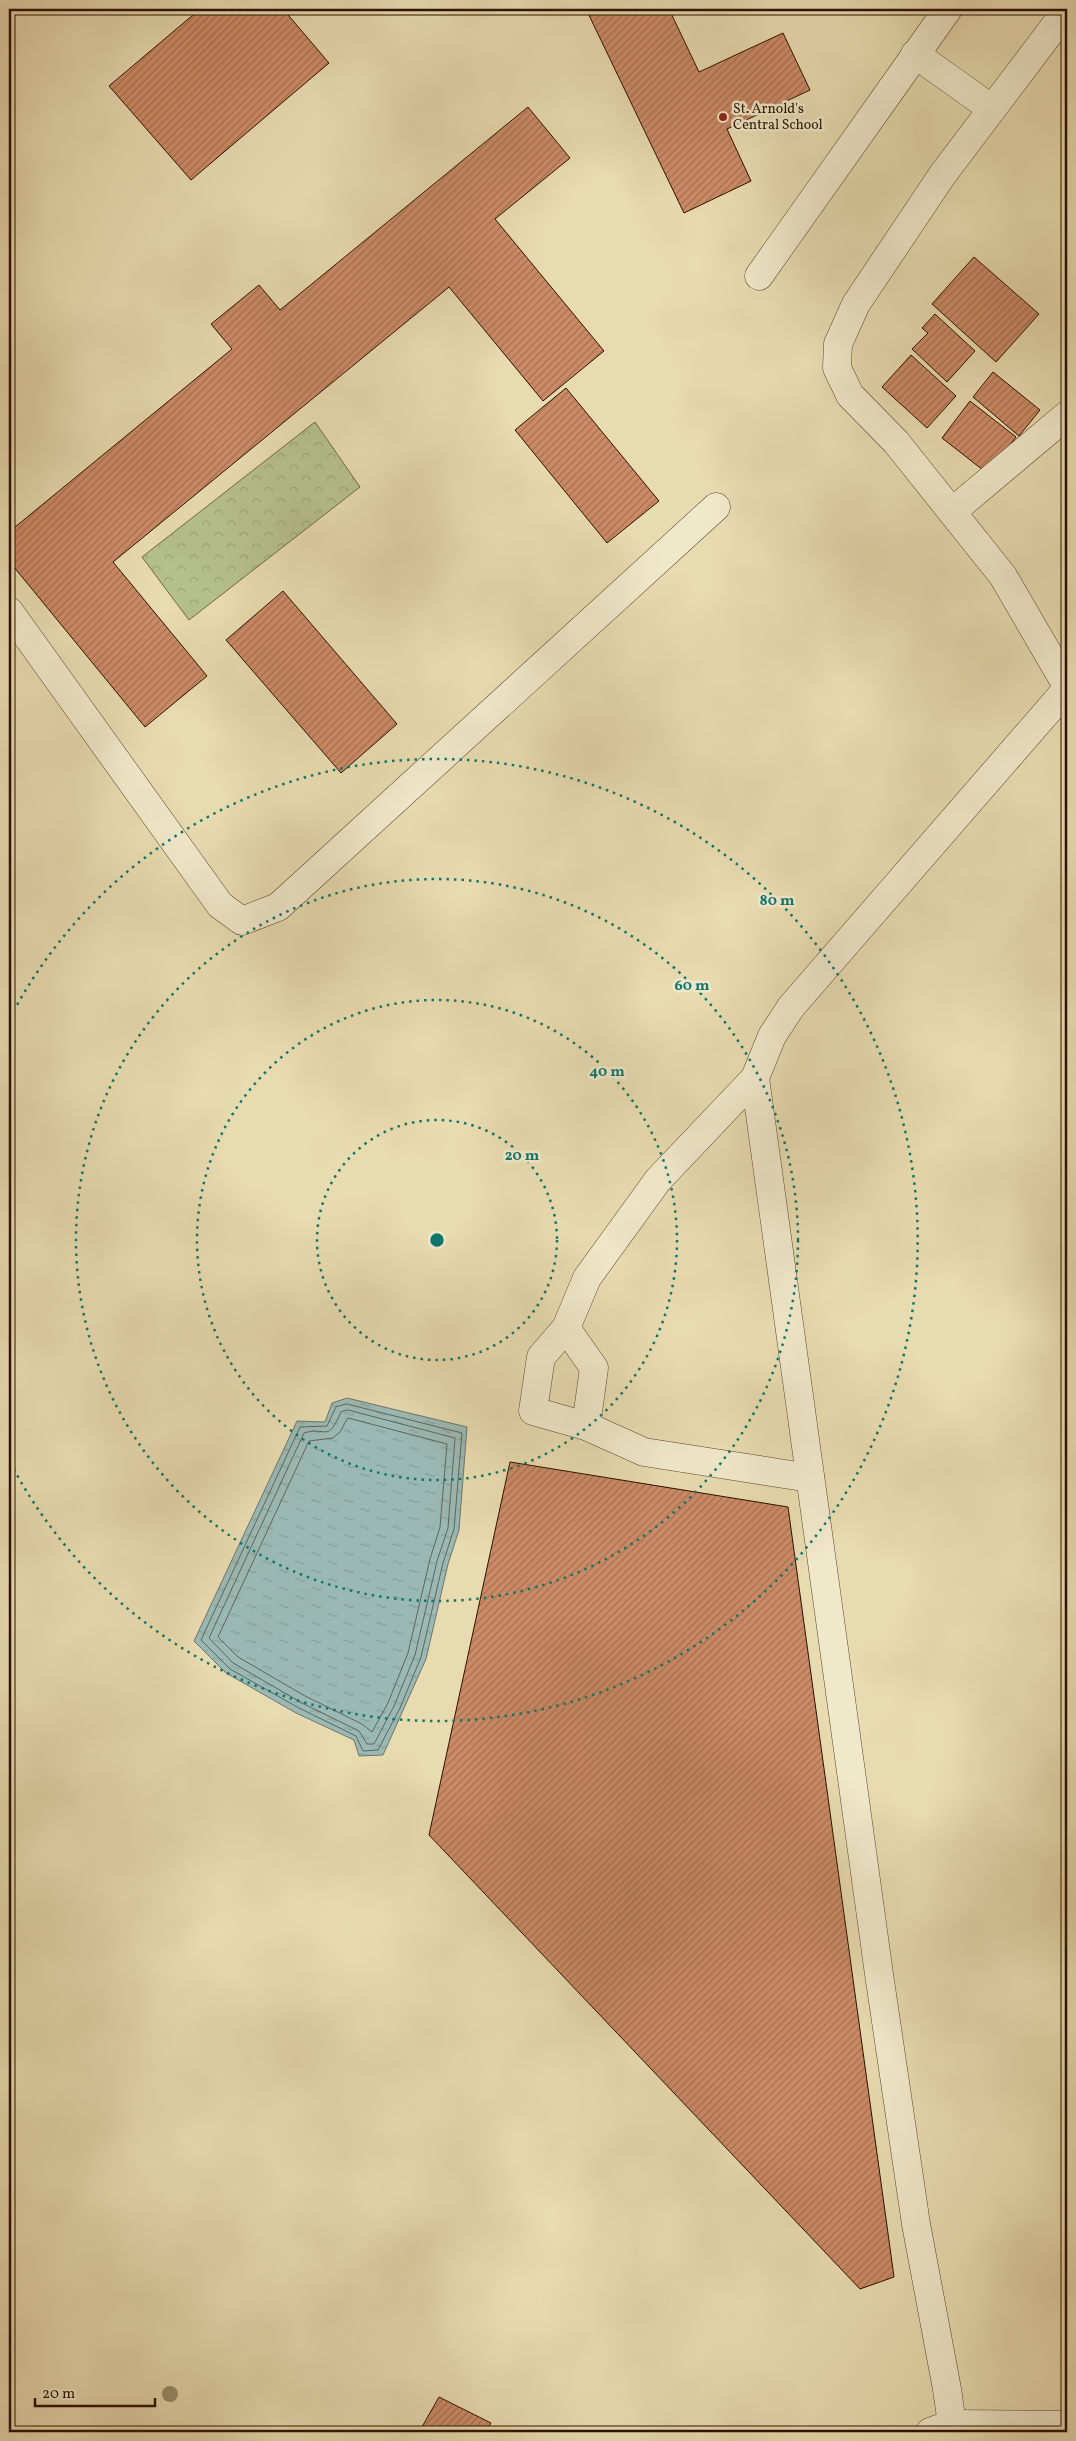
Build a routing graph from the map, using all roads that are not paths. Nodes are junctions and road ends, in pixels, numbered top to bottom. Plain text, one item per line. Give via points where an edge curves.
1 (948, 9) edge
2 (1067, 10) edge
3 (915, 54) junction
4 (992, 109) junction
5 (759, 276) dead end
6 (1067, 415) edge
7 (716, 507) dead end
8 (953, 511) junction
9 (9, 611) edge
10 (1066, 681) edge
11 (754, 1078) junction
12 (566, 1328) junction
13 (586, 1426) junction
14 (810, 1478) junction
15 (1067, 2425) edge
16 (944, 2430) edge

1 - 3 street
2 - 4 street
3 - 4 street
3 - 5 street
4 - 8 street via 943,174 856,304 838,344 837,368 850,395 896,442
6 - 8 street
7 - 9 street via 278,907 242,921 220,905
8 - 10 street via 1003,576
10 - 11 street via 792,1007 772,1036
11 - 12 street via 658,1180 587,1278
11 - 14 street
12 - 13 street via 594,1368
12 - 13 street via 541,1357 533,1411
13 - 14 street via 644,1452
14 - 16 street
15 - 16 street

